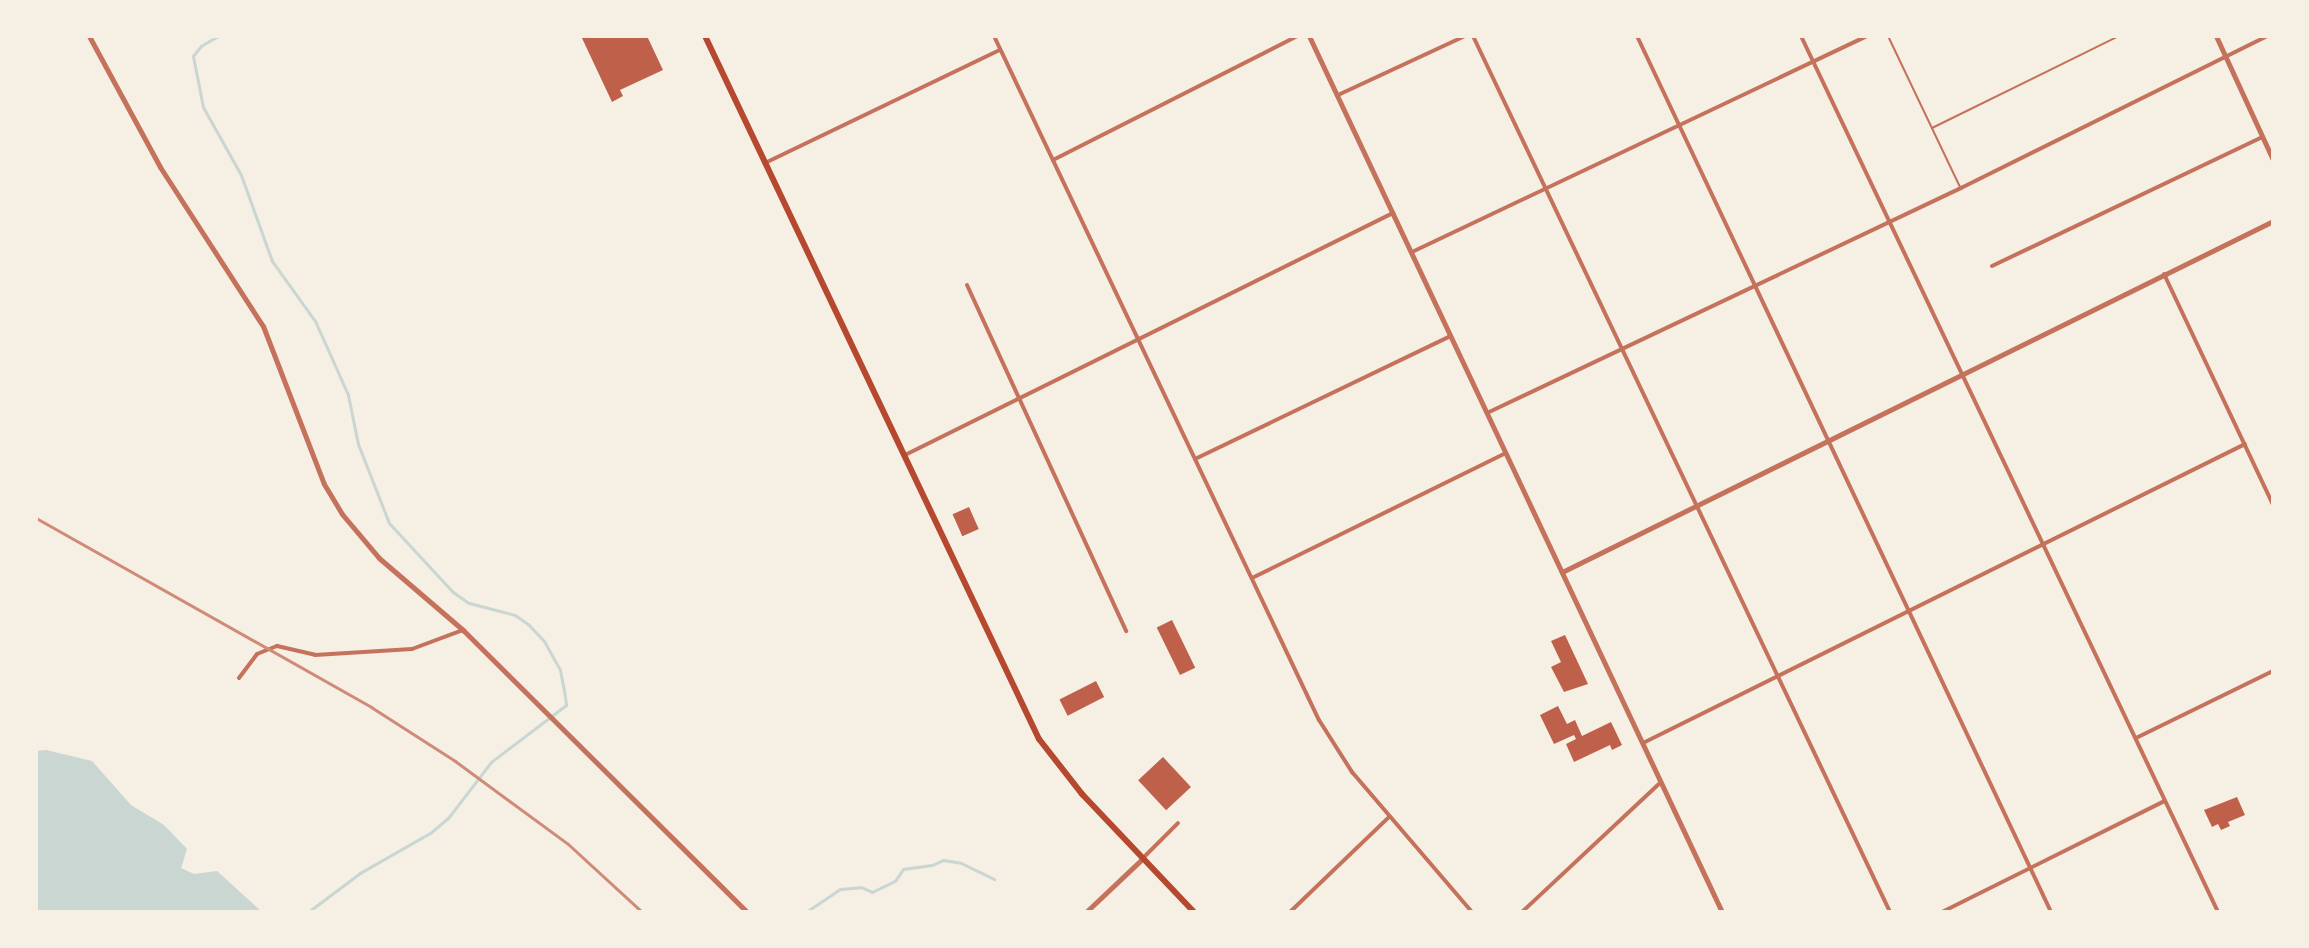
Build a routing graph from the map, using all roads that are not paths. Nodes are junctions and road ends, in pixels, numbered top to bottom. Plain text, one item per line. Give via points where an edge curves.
1 (89, 36) edge
2 (705, 36) edge
3 (994, 36) edge
4 (1297, 36) edge
5 (1309, 36) edge
6 (1465, 36) edge
7 (1473, 36) edge
8 (1637, 36) edge
9 (1801, 36) edge
10 (1867, 36) edge
11 (1888, 36) edge
12 (2119, 36) edge
13 (2216, 36) edge
14 (2267, 36) edge
15 (1000, 50) junction
16 (2226, 57) junction
17 (1813, 62) junction
18 (1338, 95) junction
19 (1680, 124) junction
20 (1932, 128) junction
21 (2262, 137) junction
22 (1053, 160) junction
23 (2273, 160) edge
24 (765, 163) junction
25 (1545, 188) junction
26 (1961, 188) junction
27 (1393, 213) junction
28 (2273, 221) edge
29 (1890, 222) junction
30 (1412, 252) junction
31 (1992, 266) dead end
32 (2164, 274) junction
33 (967, 285) dead end
34 (1756, 285) junction
35 (1451, 336) junction
36 (1137, 339) junction
37 (1622, 348) junction
38 (1964, 376) junction
39 (1018, 398) junction
40 (1487, 413) junction
41 (1830, 441) junction
42 (2245, 444) junction
43 (1506, 453) junction
44 (903, 457) junction
45 (1195, 459) junction
46 (2273, 505) edge
47 (1697, 508) junction
48 (2044, 544) junction
49 (1562, 572) junction
50 (1252, 578) junction
51 (1908, 612) junction
52 (463, 630) junction
53 (1126, 631) dead end
54 (2273, 671) edge
55 (1776, 677) junction
56 (239, 678) dead end
57 (2136, 738) junction
58 (1643, 743) junction
59 (1661, 782) junction
60 (2165, 801) junction
61 (1389, 817) junction
62 (1178, 823) dead end
63 (1142, 859) junction
64 (2030, 868) junction
65 (747, 912) edge
66 (1086, 912) edge
67 (1194, 912) edge
68 (1290, 912) edge
69 (1472, 912) edge
70 (1522, 912) edge
71 (1722, 912) edge
72 (1890, 912) edge
73 (1942, 912) edge
74 (2051, 912) edge
75 (2218, 912) edge

1 - 52 street via 160,167 263,326 324,484 342,514 379,558
2 - 24 highway
3 - 15 street
4 - 22 street
5 - 18 street
6 - 18 street
7 - 25 street
8 - 19 street
9 - 17 street
10 - 17 street
11 - 20 lane
12 - 20 lane
13 - 16 street
14 - 16 street
15 - 22 street
15 - 24 street
16 - 21 street
16 - 26 street
17 - 19 street
17 - 29 street
18 - 27 street
19 - 25 street
19 - 34 street
20 - 26 lane
21 - 23 street
21 - 31 street
22 - 36 street
24 - 44 highway
25 - 30 street
25 - 37 street
26 - 29 street
27 - 30 street
27 - 36 street
28 - 32 street
29 - 34 street
29 - 38 street
30 - 35 street
32 - 38 street
32 - 42 street
33 - 39 street
34 - 37 street
34 - 41 street
35 - 40 street
35 - 45 street
36 - 39 street
36 - 45 street
37 - 40 street
37 - 47 street
38 - 41 street
38 - 48 street
39 - 44 street
39 - 53 street
40 - 43 street
41 - 47 street
41 - 51 street
42 - 46 street
42 - 48 street
43 - 49 street
43 - 50 street
44 - 63 highway via 1039,739
45 - 50 street
47 - 49 street
47 - 55 street
48 - 51 street
48 - 57 street
49 - 58 street
50 - 61 street via 1319,720
51 - 55 street
51 - 64 street
52 - 56 street via 412,649 315,655 277,646 257,654
52 - 65 street
54 - 57 street
55 - 58 street
55 - 72 street
57 - 60 street
58 - 59 street
59 - 70 street
59 - 71 street
60 - 64 street
60 - 75 street
61 - 68 street
61 - 69 street
62 - 63 street
63 - 66 street
63 - 67 highway
64 - 73 street
64 - 74 street

